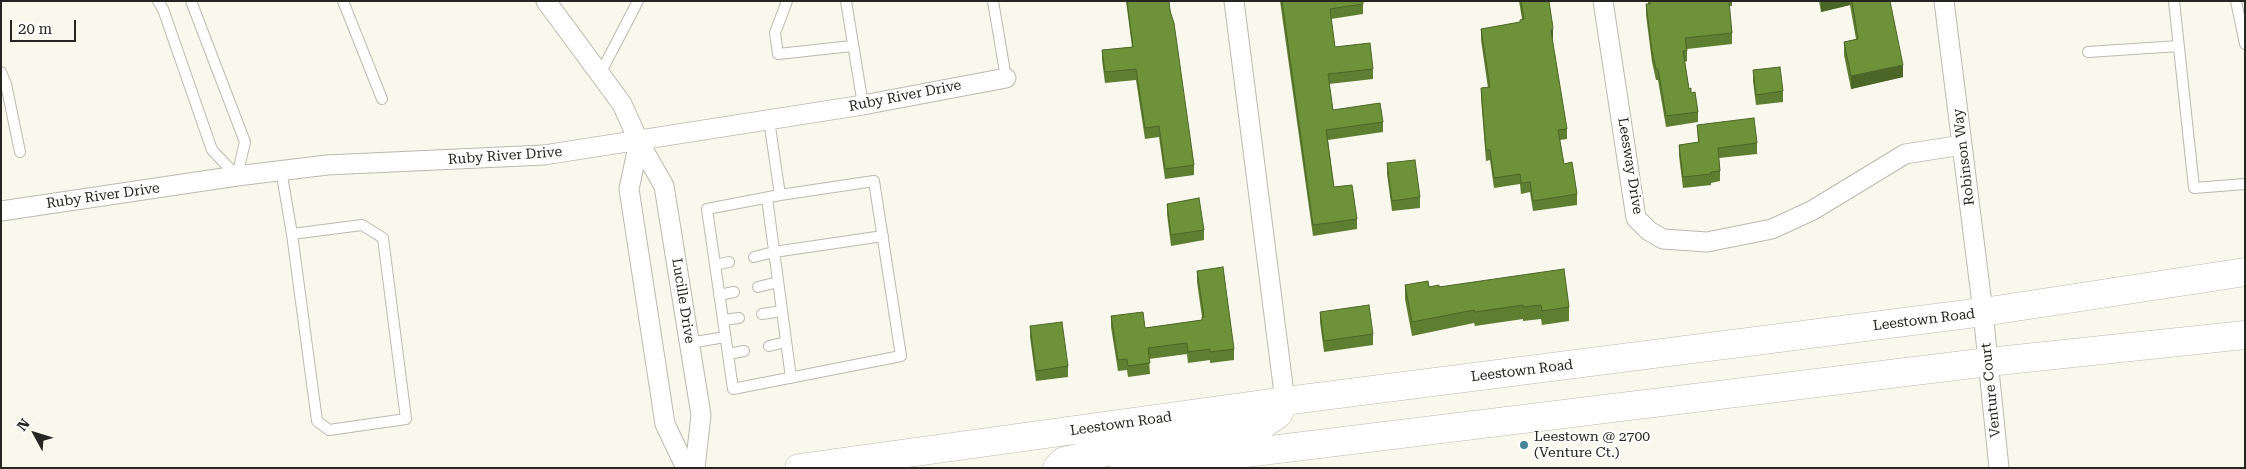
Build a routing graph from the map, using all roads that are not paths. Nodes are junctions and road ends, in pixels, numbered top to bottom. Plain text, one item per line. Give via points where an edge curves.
1 (158, 1) edge
2 (191, 1) edge
3 (343, 1) edge
4 (546, 1) edge
5 (638, 1) edge
6 (787, 1) edge
7 (846, 1) edge
8 (993, 1) edge
9 (1234, 1) edge
10 (1603, 1) edge
11 (1944, 1) edge
12 (2174, 1) edge
13 (2236, 1) edge
14 (2245, 44) edge
15 (852, 46) junction
16 (2179, 46) junction
17 (2088, 52) dead end
18 (1, 72) edge
19 (600, 74) junction
20 (1006, 78) joint
21 (382, 99) dead end
22 (863, 105) junction
23 (769, 120) junction
24 (638, 142) junction
25 (1962, 145) junction
26 (20, 152) dead end
27 (281, 170) junction
28 (237, 176) junction
29 (2245, 184) edge
30 (780, 194) junction
31 (766, 198) junction
32 (1, 211) edge
33 (292, 234) junction
34 (883, 236) junction
35 (774, 252) junction
36 (754, 257) dead end
37 (730, 262) dead end
38 (715, 265) junction
39 (2245, 272) edge
40 (778, 282) junction
41 (758, 286) dead end
42 (734, 292) dead end
43 (719, 295) junction
44 (782, 311) junction
45 (1982, 312) junction
46 (762, 314) dead end
47 (738, 318) dead end
48 (723, 320) junction
49 (2245, 335) edge
50 (725, 337) junction
51 (786, 342) junction
52 (689, 343) junction
53 (769, 346) dead end
54 (744, 351) dead end
55 (728, 354) junction
56 (1988, 362) junction
57 (791, 378) junction
58 (1285, 402) junction
59 (686, 468) edge
60 (695, 468) edge
61 (799, 468) edge
62 (1057, 468) edge
63 (1124, 468) edge
64 (1999, 468) edge

1 - 28 lane via 212,150
2 - 28 lane via 245,142
3 - 21 lane
4 - 19 street, Lucille Drive
5 - 19 lane
6 - 15 lane via 775,34 778,54
7 - 15 lane
8 - 20 lane
9 - 58 street
10 - 25 street, Leesway Drive via 1636,218 1649,231 1663,238 1707,242 1772,229 1813,210 1905,154
11 - 25 street, Robinson Way
12 - 16 lane
13 - 14 lane
15 - 22 lane
16 - 17 lane
16 - 29 lane via 2194,188
18 - 26 lane
19 - 24 street, Lucille Drive via 622,104
20 - 22 street, Ruby River Drive
22 - 23 street, Ruby River Drive
23 - 24 street, Ruby River Drive
23 - 30 lane
24 - 27 street, Ruby River Drive via 544,156 327,165
24 - 52 street, Lucille Drive via 664,186
24 - 59 street via 629,189 665,424
25 - 45 street, Robinson Way
27 - 28 street, Ruby River Drive
27 - 33 lane
28 - 32 street, Ruby River Drive
30 - 31 lane
30 - 34 lane via 874,182
31 - 35 lane
31 - 38 lane via 707,210
33 - 33 lane via 362,225 383,238 406,419 329,430 317,421
34 - 35 lane
34 - 57 lane via 901,356
35 - 36 lane
35 - 40 lane
37 - 38 lane
38 - 43 lane
39 - 45 main road, Leestown Road
40 - 41 lane
40 - 44 lane
42 - 43 lane
43 - 48 lane
44 - 46 lane
44 - 51 lane
45 - 56 street, Venture Court
45 - 58 main road, Leestown Road
47 - 48 lane
48 - 50 lane
49 - 56 main road
50 - 52 lane
50 - 55 lane
51 - 53 lane
51 - 57 lane
52 - 60 street, Lucille Drive via 701,415
54 - 55 lane
55 - 57 lane via 733,390
56 - 63 main road
56 - 64 street, Venture Court
58 - 61 main road, Leestown Road
58 - 62 main road via 1278,414 1258,428 1140,445 1064,462

